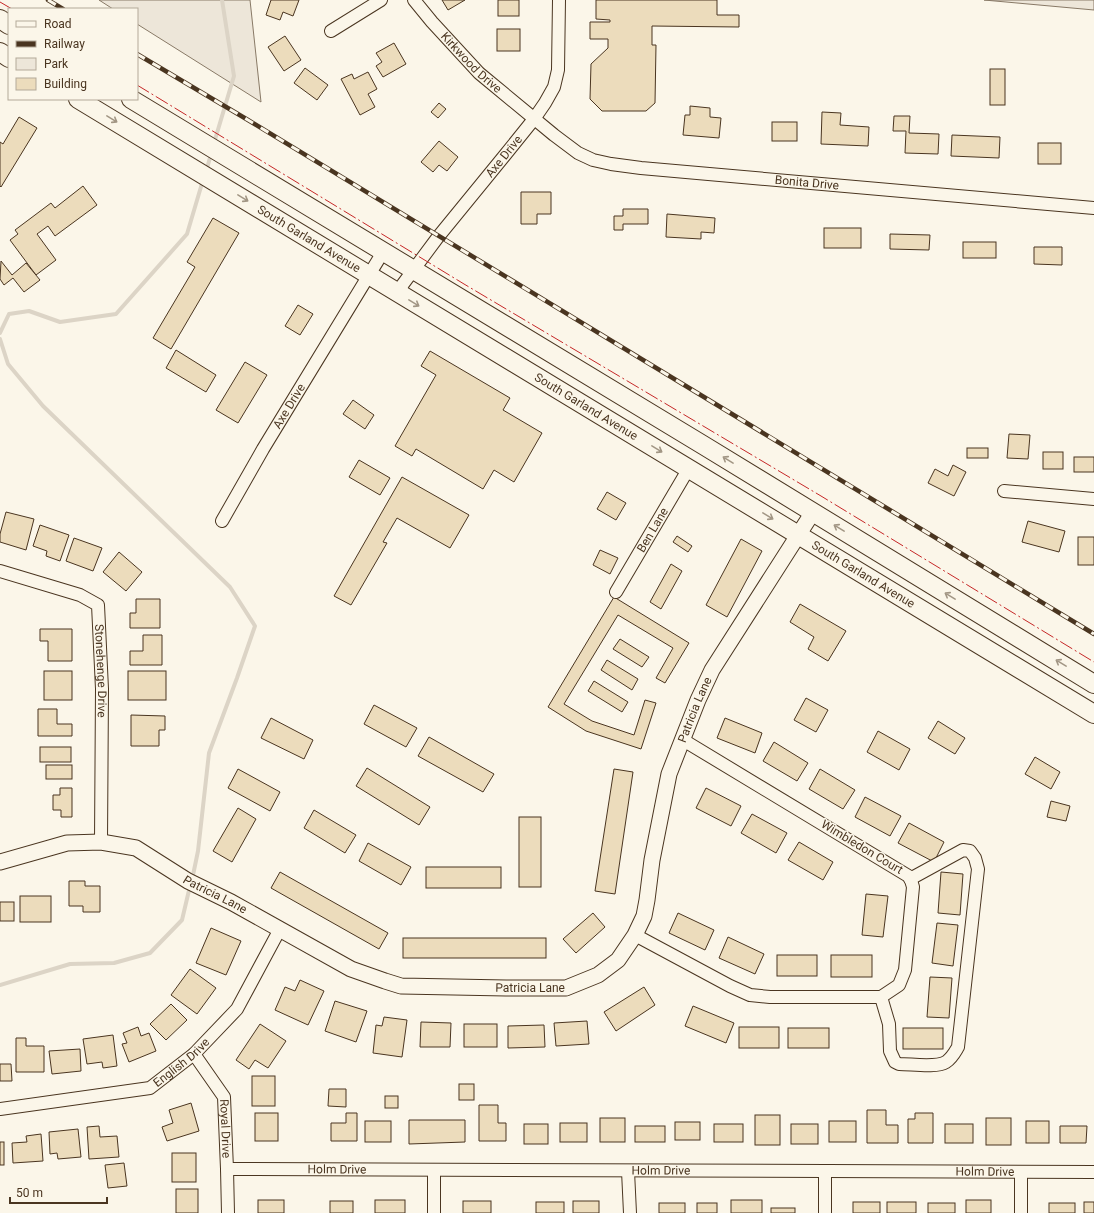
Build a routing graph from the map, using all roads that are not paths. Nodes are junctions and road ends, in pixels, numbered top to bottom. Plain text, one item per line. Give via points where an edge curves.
1 (381, 0) edge
2 (414, 0) edge
3 (559, 0) edge
4 (331, 31) dead end
5 (80, 100) edge
6 (133, 100) edge
7 (534, 119) junction
8 (1094, 208) edge
9 (383, 252) junction
10 (414, 270) junction
11 (369, 274) junction
12 (398, 293) junction
13 (689, 468) junction
14 (1004, 491) dead end
15 (1094, 499) edge
16 (813, 512) junction
17 (222, 521) dead end
18 (799, 535) junction
19 (0, 571) edge
20 (616, 592) dead end
21 (1094, 684) edge
22 (1094, 714) edge
23 (683, 740) junction
24 (101, 842) junction
25 (0, 862) edge
26 (910, 879) junction
27 (280, 929) junction
28 (635, 935) junction
29 (881, 997) junction
30 (194, 1054) junction
31 (0, 1109) edge
32 (228, 1169) junction
33 (434, 1170) junction
34 (628, 1171) junction
35 (825, 1171) junction
36 (1021, 1172) junction
37 (1094, 1172) edge
38 (228, 1213) edge
39 (434, 1213) edge
40 (630, 1213) edge
41 (825, 1213) edge
42 (1021, 1213) edge

1 - 4 street
2 - 7 street, Kirkwood Drive via 479,73
3 - 7 street, Axe Drive via 558,70 554,87
5 -> 11 main road, South Garland Avenue
6 - 9 main road
7 - 8 street, Bonita Drive via 578,153 611,164
7 - 10 street, Axe Drive
9 - 10 main road
9 - 11 street, Axe Drive
10 - 12 street, Axe Drive
16 -> 10 main road
11 - 12 main road, South Garland Avenue
11 - 17 street, Axe Drive
12 -> 13 main road, South Garland Avenue
13 -> 18 main road, South Garland Avenue
13 - 20 street, Ben Lane
14 - 15 street
16 - 18 street, Patricia Lane
21 -> 16 main road
18 - 22 main road, South Garland Avenue
18 - 23 street, Patricia Lane via 712,670
19 - 24 street, Stonehenge Drive via 80,596 98,605 102,689
23 - 26 street, Wimbledon Court
23 - 28 street, Patricia Lane via 669,774 644,916
24 - 25 street, Patricia Lane via 67,843
24 - 27 street, Patricia Lane via 136,848 193,884
26 - 29 street, Wimbledon Court via 913,887 905,970 900,984
26 - 29 street via 963,850 970,851 978,869 958,1047 948,1061 941,1064 894,1062
27 - 28 street, Patricia Lane via 352,968 401,986 506,988 566,988 598,975 618,960
27 - 30 street, English Drive via 236,1009
28 - 29 street via 750,995
30 - 31 street, English Drive via 150,1088
30 - 32 street, Royal Drive via 224,1097
32 - 33 street, Holm Drive
32 - 38 street, Royal Drive
33 - 34 street, Holm Drive
33 - 39 street
34 - 35 street, Holm Drive
34 - 40 street
35 - 36 street, Holm Drive
35 - 41 street
36 - 37 street, Holm Drive
36 - 42 street

